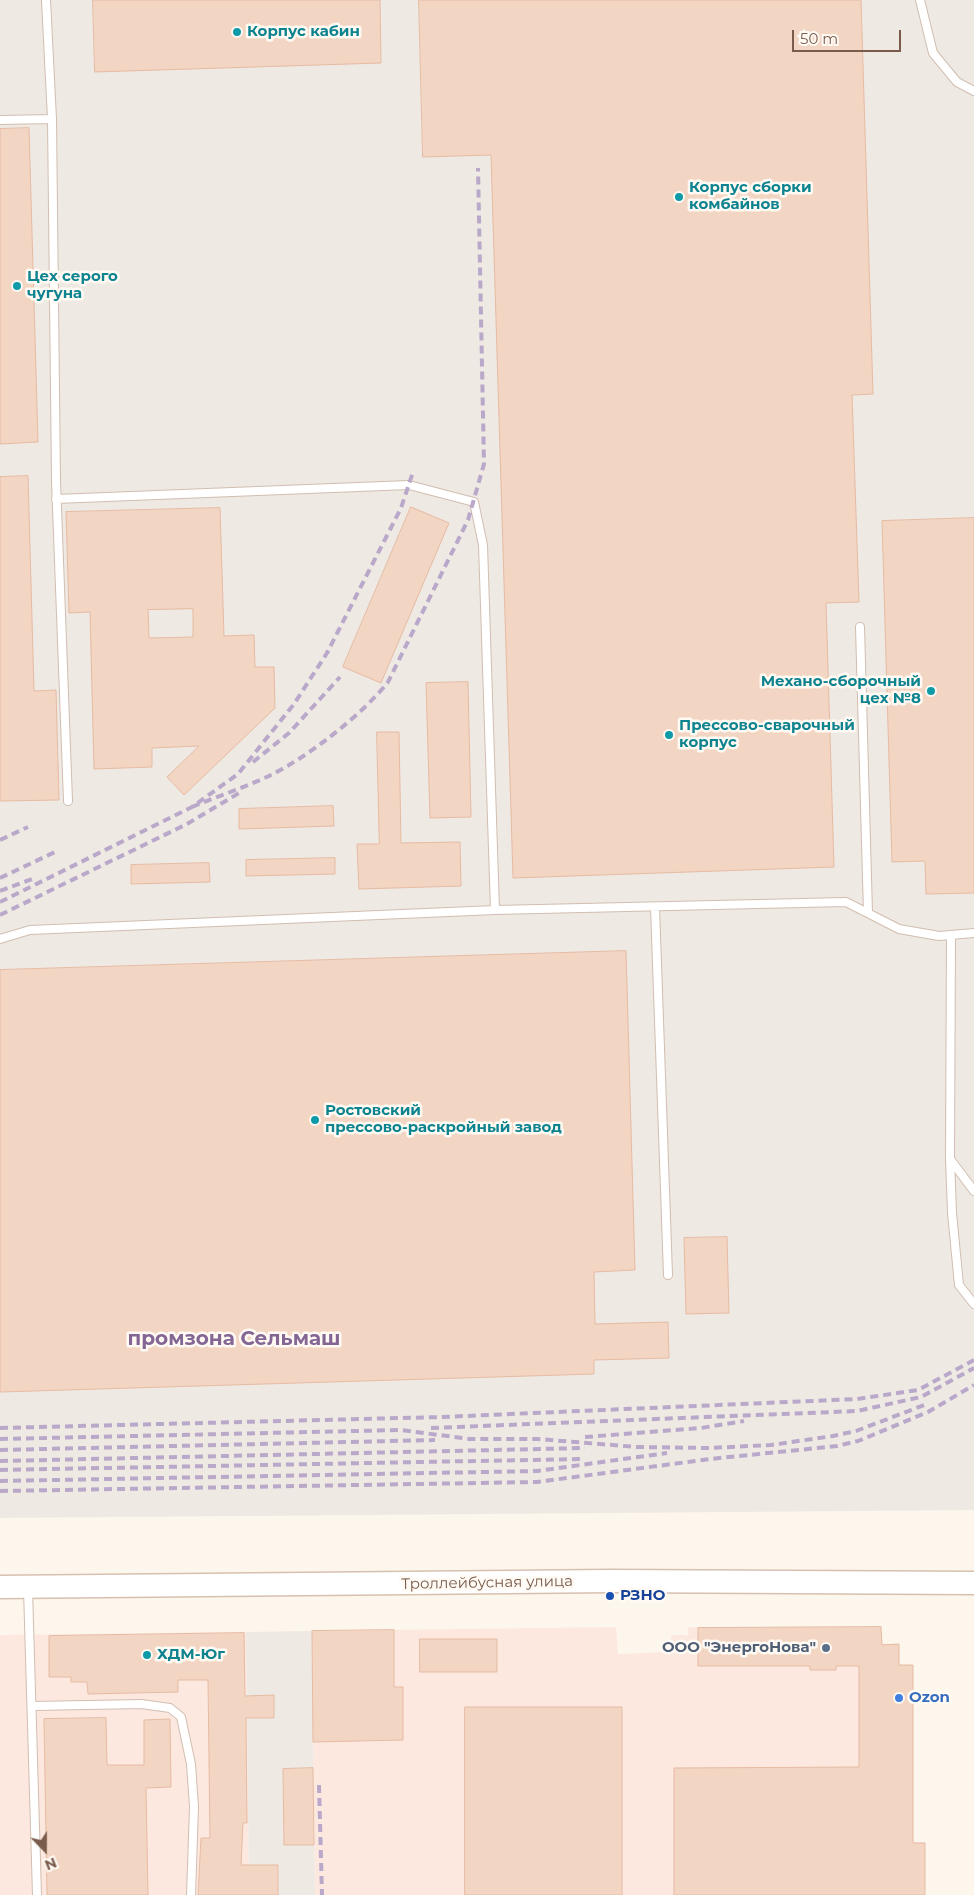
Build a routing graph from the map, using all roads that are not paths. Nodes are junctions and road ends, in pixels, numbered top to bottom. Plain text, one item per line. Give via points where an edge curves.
1 (46, 0) edge
2 (920, 0) edge
3 (974, 91) edge
4 (52, 118) junction
5 (0, 120) edge
6 (56, 498) junction
7 (860, 628) dead end
8 (68, 801) dead end
9 (655, 906) junction
10 (495, 910) junction
11 (868, 913) junction
12 (974, 933) edge
13 (951, 935) junction
14 (0, 939) edge
15 (950, 1158) junction
16 (974, 1191) edge
17 (668, 1275) dead end
18 (974, 1304) edge
19 (974, 1583) edge
20 (0, 1587) edge
21 (28, 1587) junction
22 (33, 1706) junction
23 (37, 1895) edge
24 (191, 1895) edge

1 - 4 lane
2 - 3 lane via 933,53 956,82
4 - 5 lane
4 - 6 lane
6 - 8 lane
6 - 10 lane via 409,485 474,502 483,545
7 - 11 lane
9 - 10 lane
9 - 11 lane via 846,902
9 - 17 lane
10 - 14 lane via 30,930
11 - 13 lane via 899,929
12 - 13 lane
13 - 15 lane
15 - 16 lane
15 - 18 lane via 959,1285
19 - 21 main road, Троллейбусная улица via 611,1581
20 - 21 main road, Троллейбусная улица
21 - 22 lane
22 - 23 lane
22 - 24 lane via 142,1704 170,1708 182,1717 191,1764 194,1806

